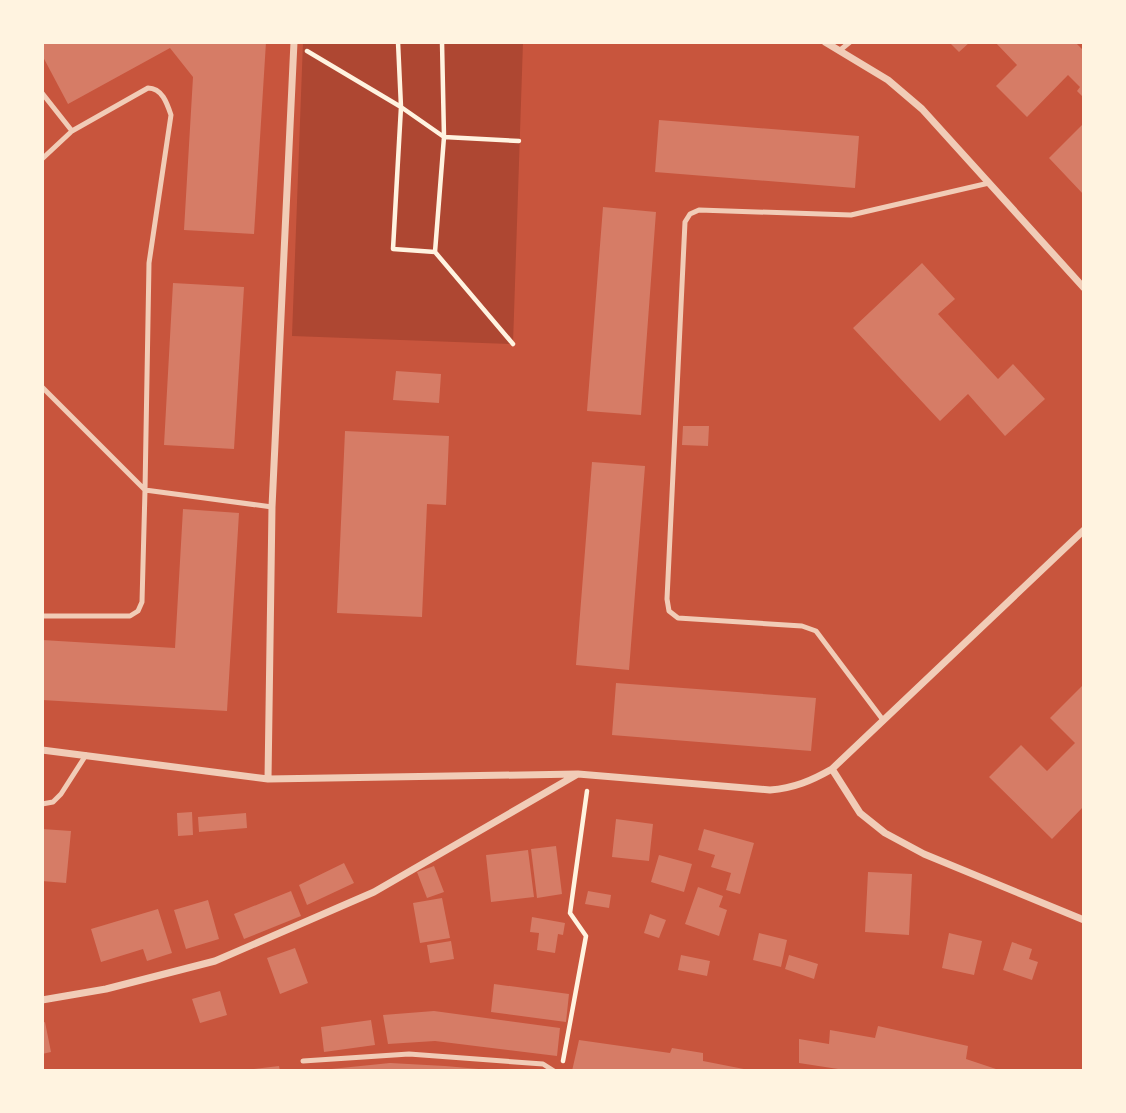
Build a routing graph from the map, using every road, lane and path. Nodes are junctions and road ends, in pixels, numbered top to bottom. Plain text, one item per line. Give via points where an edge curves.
1 (398, 42) edge
2 (442, 42) edge
3 (825, 42) edge
4 (849, 42) edge
5 (294, 43) edge
6 (839, 51) junction
7 (42, 93) edge
8 (401, 107) junction
9 (72, 131) junction
10 (444, 138) junction
11 (519, 141) dead end
12 (42, 159) edge
13 (989, 183) junction
14 (435, 252) junction
15 (1084, 288) edge
16 (513, 344) dead end
17 (42, 387) edge
18 (145, 490) junction
19 (272, 507) junction
20 (1084, 530) edge
21 (42, 616) edge
22 (883, 720) junction
23 (42, 750) edge
24 (86, 755) junction
25 (832, 769) junction
26 (578, 774) junction
27 (589, 776) junction
28 (268, 779) junction
29 (42, 804) edge
30 (1084, 920) edge
31 (42, 1000) edge
32 (303, 1061) dead end
33 (554, 1071) edge
34 (560, 1071) edge

1 - 8 path
2 - 10 path
3 - 6 street
4 - 6 lane
5 - 8 path
5 - 19 street
6 - 13 street via 907,94
7 - 9 lane
8 - 10 path
8 - 14 path via 393,249
9 - 12 lane
9 - 18 lane via 148,88 161,93 171,115 149,263
10 - 11 path
10 - 14 path
13 - 15 street
13 - 22 lane via 852,215 699,210 685,222 669,611 678,618 803,626 816,631
14 - 16 path
17 - 18 lane
18 - 19 lane
18 - 21 lane via 138,611 130,616
19 - 28 street
20 - 22 street
22 - 25 street
23 - 24 street
24 - 28 street
24 - 29 lane via 53,803
25 - 27 street via 790,789 770,790
25 - 30 street via 859,813 885,833 924,854
26 - 27 street
26 - 28 street
26 - 31 street via 374,892 215,961
27 - 34 path via 570,913 586,936
32 - 33 lane via 409,1054 543,1064

